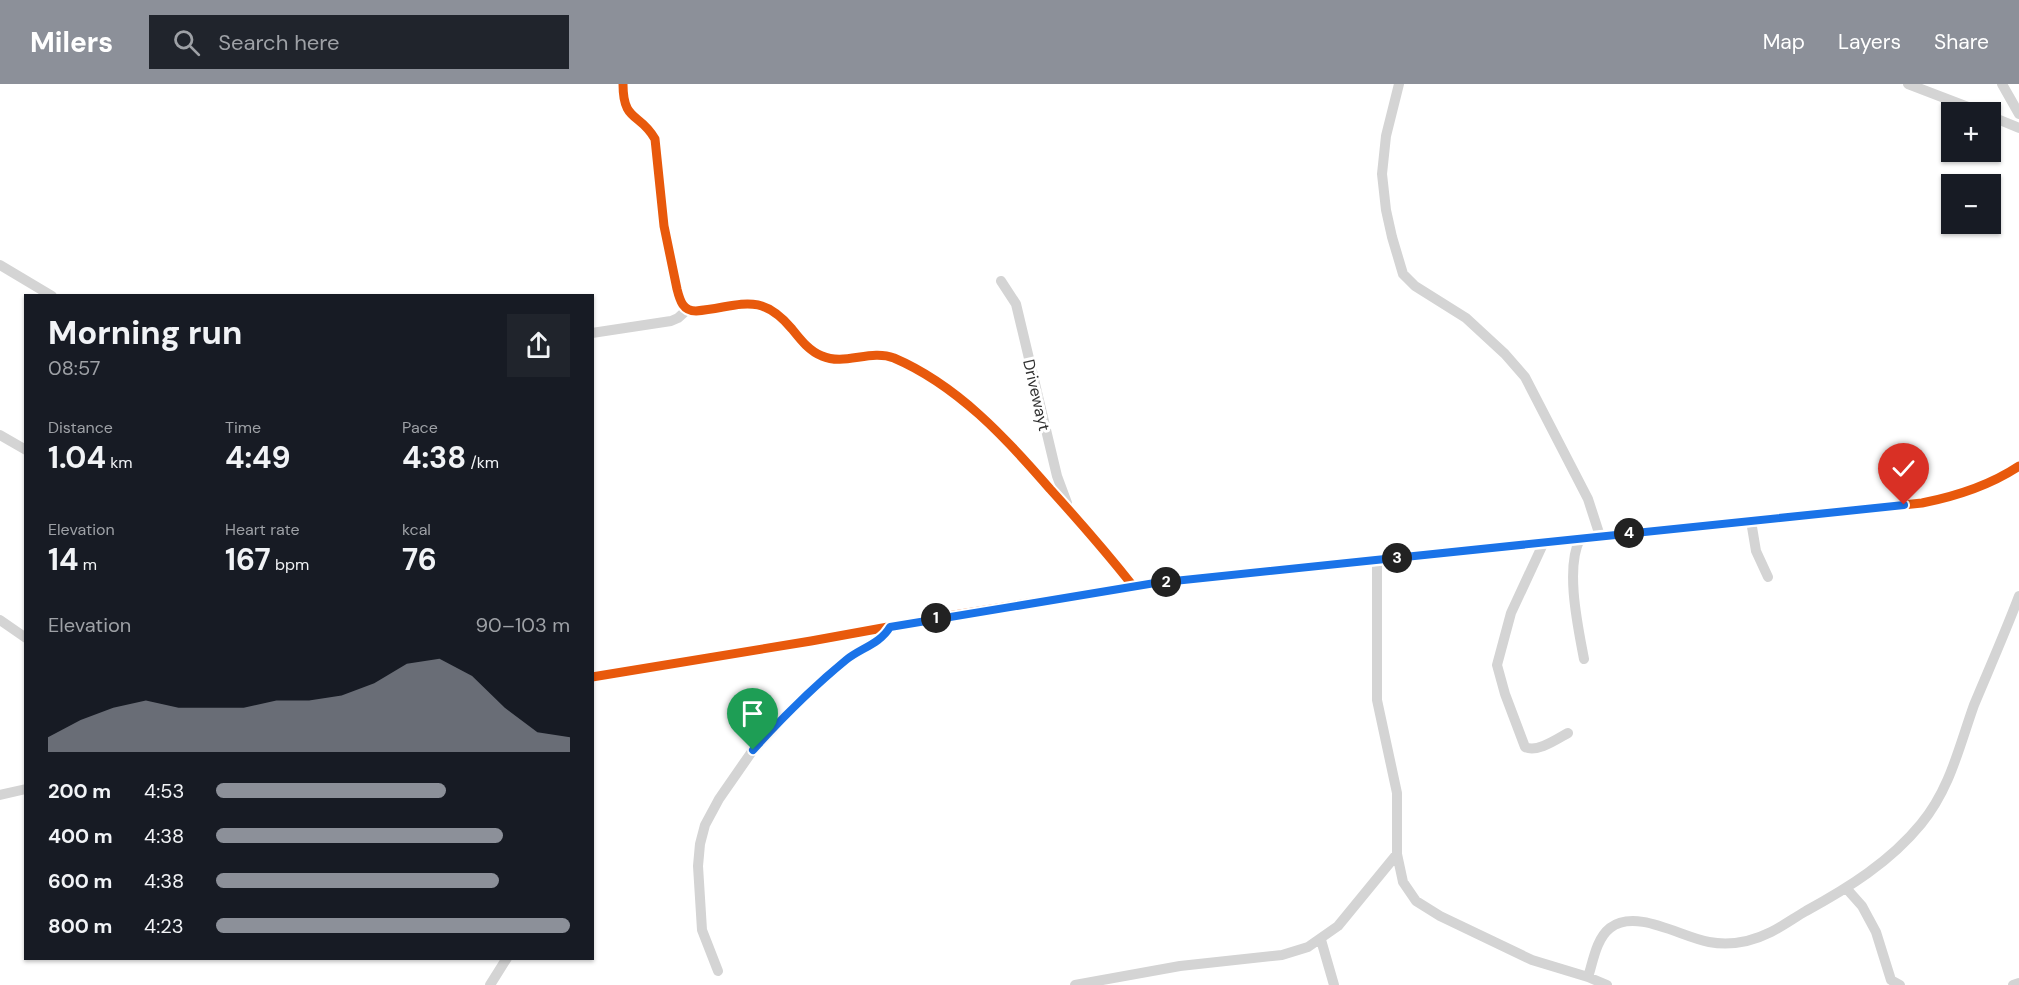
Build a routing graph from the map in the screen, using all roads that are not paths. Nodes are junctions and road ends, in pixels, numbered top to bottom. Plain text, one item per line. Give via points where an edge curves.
1 (623, 84) edge
2 (1399, 84) edge
3 (1908, 84) edge
4 (2002, 84) edge
5 (1956, 102) edge
6 (2019, 114) edge
7 (2001, 121) edge
8 (2019, 128) edge
9 (0, 265) edge
10 (1001, 281) dead end
11 (49, 294) edge
12 (688, 309) junction
13 (594, 333) edge
14 (0, 435) edge
15 (24, 449) edge
16 (2019, 466) edge
17 (1071, 511) junction
18 (1750, 521) junction
19 (1600, 536) junction
20 (1580, 538) junction
21 (1544, 542) junction
22 (1377, 560) junction
23 (1768, 577) dead end
24 (1133, 586) junction
25 (2019, 596) edge
26 (0, 620) edge
27 (890, 627) junction
28 (24, 637) edge
29 (1584, 659) dead end
30 (594, 677) edge
31 (1568, 733) dead end
32 (24, 789) edge
33 (0, 795) edge
34 (1397, 854) junction
35 (1846, 888) junction
36 (1321, 940) junction
37 (506, 960) edge
38 (718, 971) dead end
39 (1588, 977) junction
40 (2019, 983) edge
41 (490, 985) edge
42 (1076, 985) edge
43 (1334, 985) edge
44 (1607, 985) edge
45 (1900, 985) edge
46 (2013, 985) edge

1 - 12 street via 626,108 655,139 666,237 680,300
2 - 19 street via 1386,136 1382,174 1386,210 1403,274 1466,318 1526,377 1588,499
3 - 5 street
4 - 6 street
7 - 8 street
9 - 11 street
10 - 17 street, Drivewayt via 1016,304 1056,476
12 - 13 street via 671,321
12 - 17 street via 762,305 778,314 819,355 830,359 882,355 914,368 970,406
14 - 15 street
16 - 18 street via 1992,482 1938,500
17 - 24 street
18 - 19 street
18 - 23 street via 1756,551
19 - 20 street
20 - 21 street
20 - 29 street via 1574,550 1574,609
21 - 22 street
21 - 31 street via 1510,613 1497,665 1529,750
22 - 24 street
22 - 34 street via 1377,700 1397,793
24 - 27 street
25 - 35 street via 1939,797 1905,841
26 - 28 street
27 - 30 street
27 - 38 street via 882,637 842,663 772,729 753,750 705,825 698,866 702,930
32 - 33 street
34 - 36 street via 1338,926
34 - 39 street via 1403,882 1425,907 1532,960
35 - 39 street via 1771,932 1745,942 1710,942 1636,920 1618,924 1599,943
35 - 45 street via 1873,926 1891,980
36 - 42 street via 1282,955 1161,969
36 - 43 street
37 - 41 street
39 - 44 street
40 - 46 street

